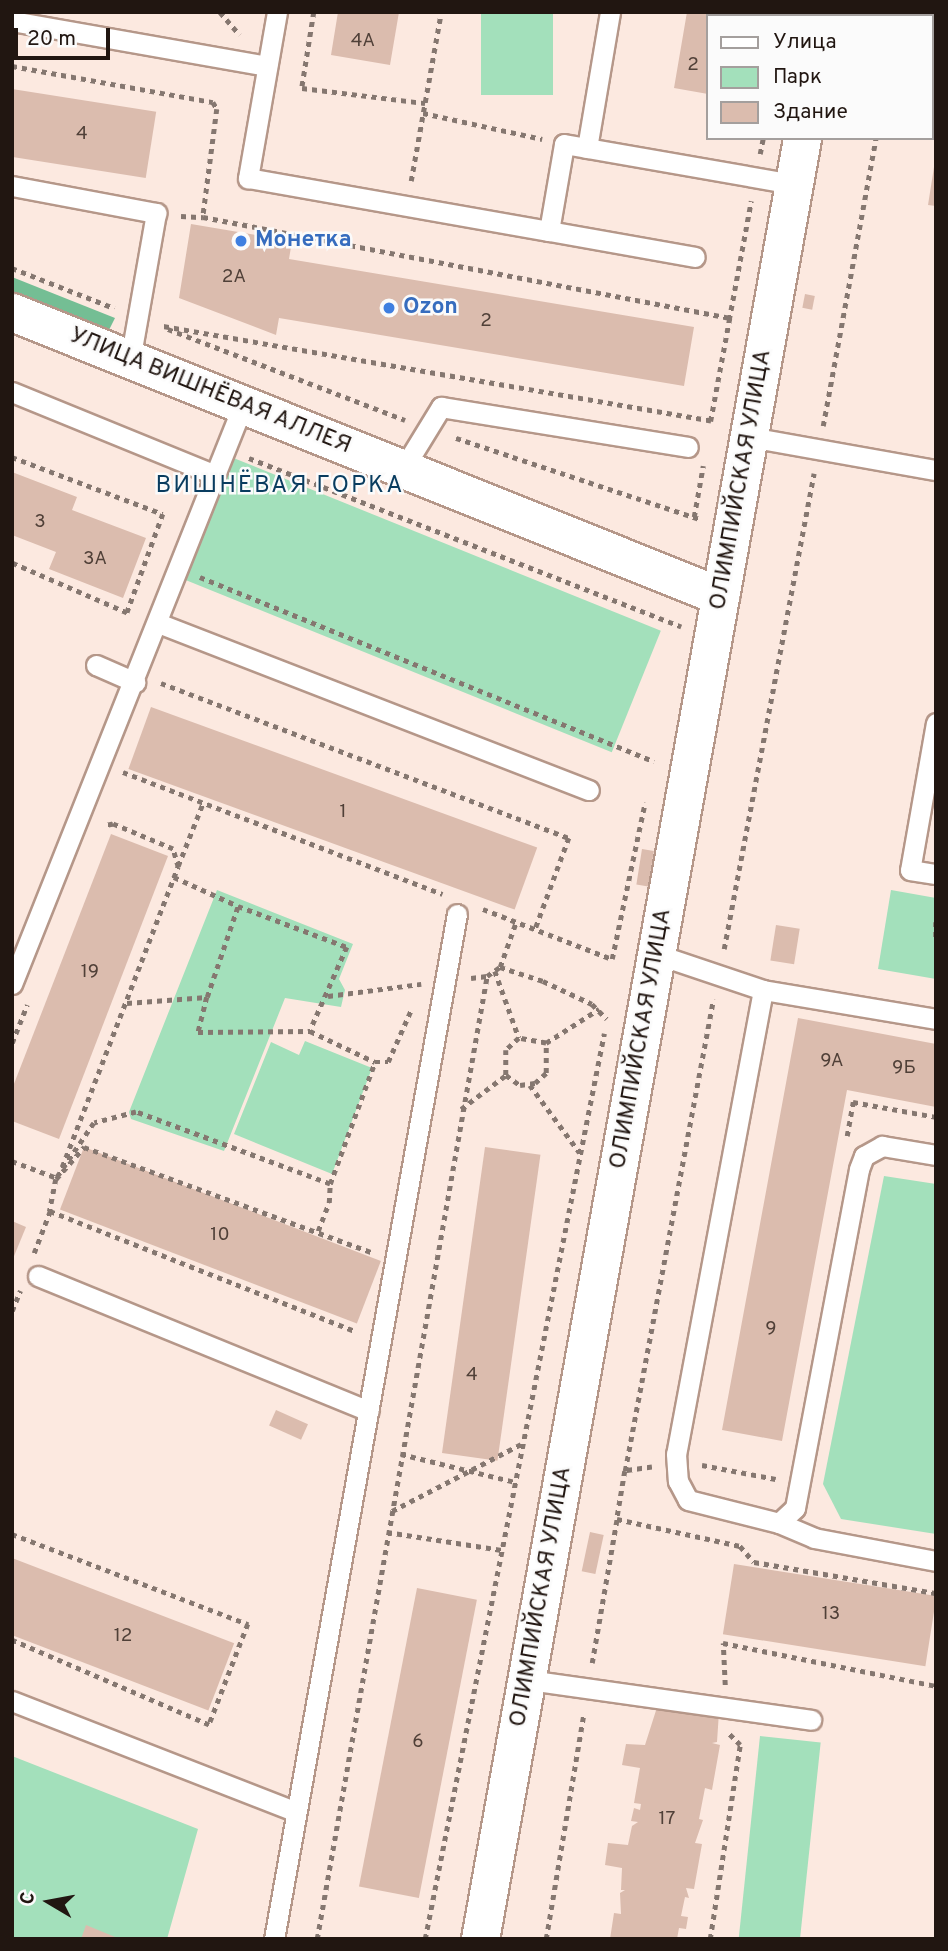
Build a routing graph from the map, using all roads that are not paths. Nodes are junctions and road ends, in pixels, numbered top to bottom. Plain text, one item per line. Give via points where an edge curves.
1 (277, 12) edge
2 (610, 12) edge
3 (12, 21) edge
4 (267, 66) junction
5 (802, 140) edge
6 (587, 148) junction
7 (794, 184) junction
8 (12, 187) edge
9 (549, 231) junction
10 (695, 257) dead end
11 (12, 312) edge
12 (130, 360) junction
13 (12, 392) edge
14 (243, 405) junction
15 (750, 437) junction
16 (688, 447) dead end
17 (402, 469) junction
18 (936, 470) edge
19 (215, 475) junction
20 (720, 596) junction
21 (158, 623) junction
22 (96, 665) dead end
23 (135, 682) junction
24 (936, 723) edge
25 (589, 790) dead end
26 (936, 874) edge
27 (457, 914) dead end
28 (656, 954) junction
29 (12, 984) edge
30 (763, 990) junction
31 (936, 1019) edge
32 (936, 1155) edge
33 (38, 1276) dead end
34 (368, 1410) junction
35 (779, 1523) junction
36 (936, 1561) edge
37 (528, 1680) junction
38 (12, 1701) edge
39 (811, 1720) dead end
40 (296, 1812) junction
41 (276, 1938) edge
42 (480, 1939) edge

1 - 4 lane
2 - 6 lane
3 - 4 lane
4 - 9 lane via 248,178
5 - 7 street, ОЛИМПИЙСКАЯ УЛИЦА
6 - 7 lane
6 - 9 lane via 565,144
7 - 15 street, ОЛИМПИЙСКАЯ УЛИЦА
8 - 12 lane via 156,213
9 - 10 lane
11 - 12 street, УЛИЦА ВИШНЁВАЯ АЛЛЕЯ
12 - 14 street, УЛИЦА ВИШНЁВАЯ АЛЛЕЯ
13 - 19 lane
14 - 17 street, УЛИЦА ВИШНЁВАЯ АЛЛЕЯ
14 - 19 lane
15 - 18 lane
15 - 20 street, ОЛИМПИЙСКАЯ УЛИЦА
16 - 17 lane via 441,407
17 - 20 street, УЛИЦА ВИШНЁВАЯ АЛЛЕЯ
19 - 21 lane
20 - 28 street, ОЛИМПИЙСКАЯ УЛИЦА
21 - 23 lane
21 - 25 lane
22 - 23 lane
23 - 29 lane
24 - 26 lane via 909,870
27 - 34 lane
28 - 30 lane
28 - 37 street, ОЛИМПИЙСКАЯ УЛИЦА
30 - 31 lane
30 - 35 lane via 676,1464 688,1500
32 - 35 lane via 882,1146 864,1156 795,1508
33 - 34 lane
34 - 40 lane
35 - 36 lane via 814,1538
37 - 39 lane
37 - 42 street, ОЛИМПИЙСКАЯ УЛИЦА
38 - 40 lane
40 - 41 lane

